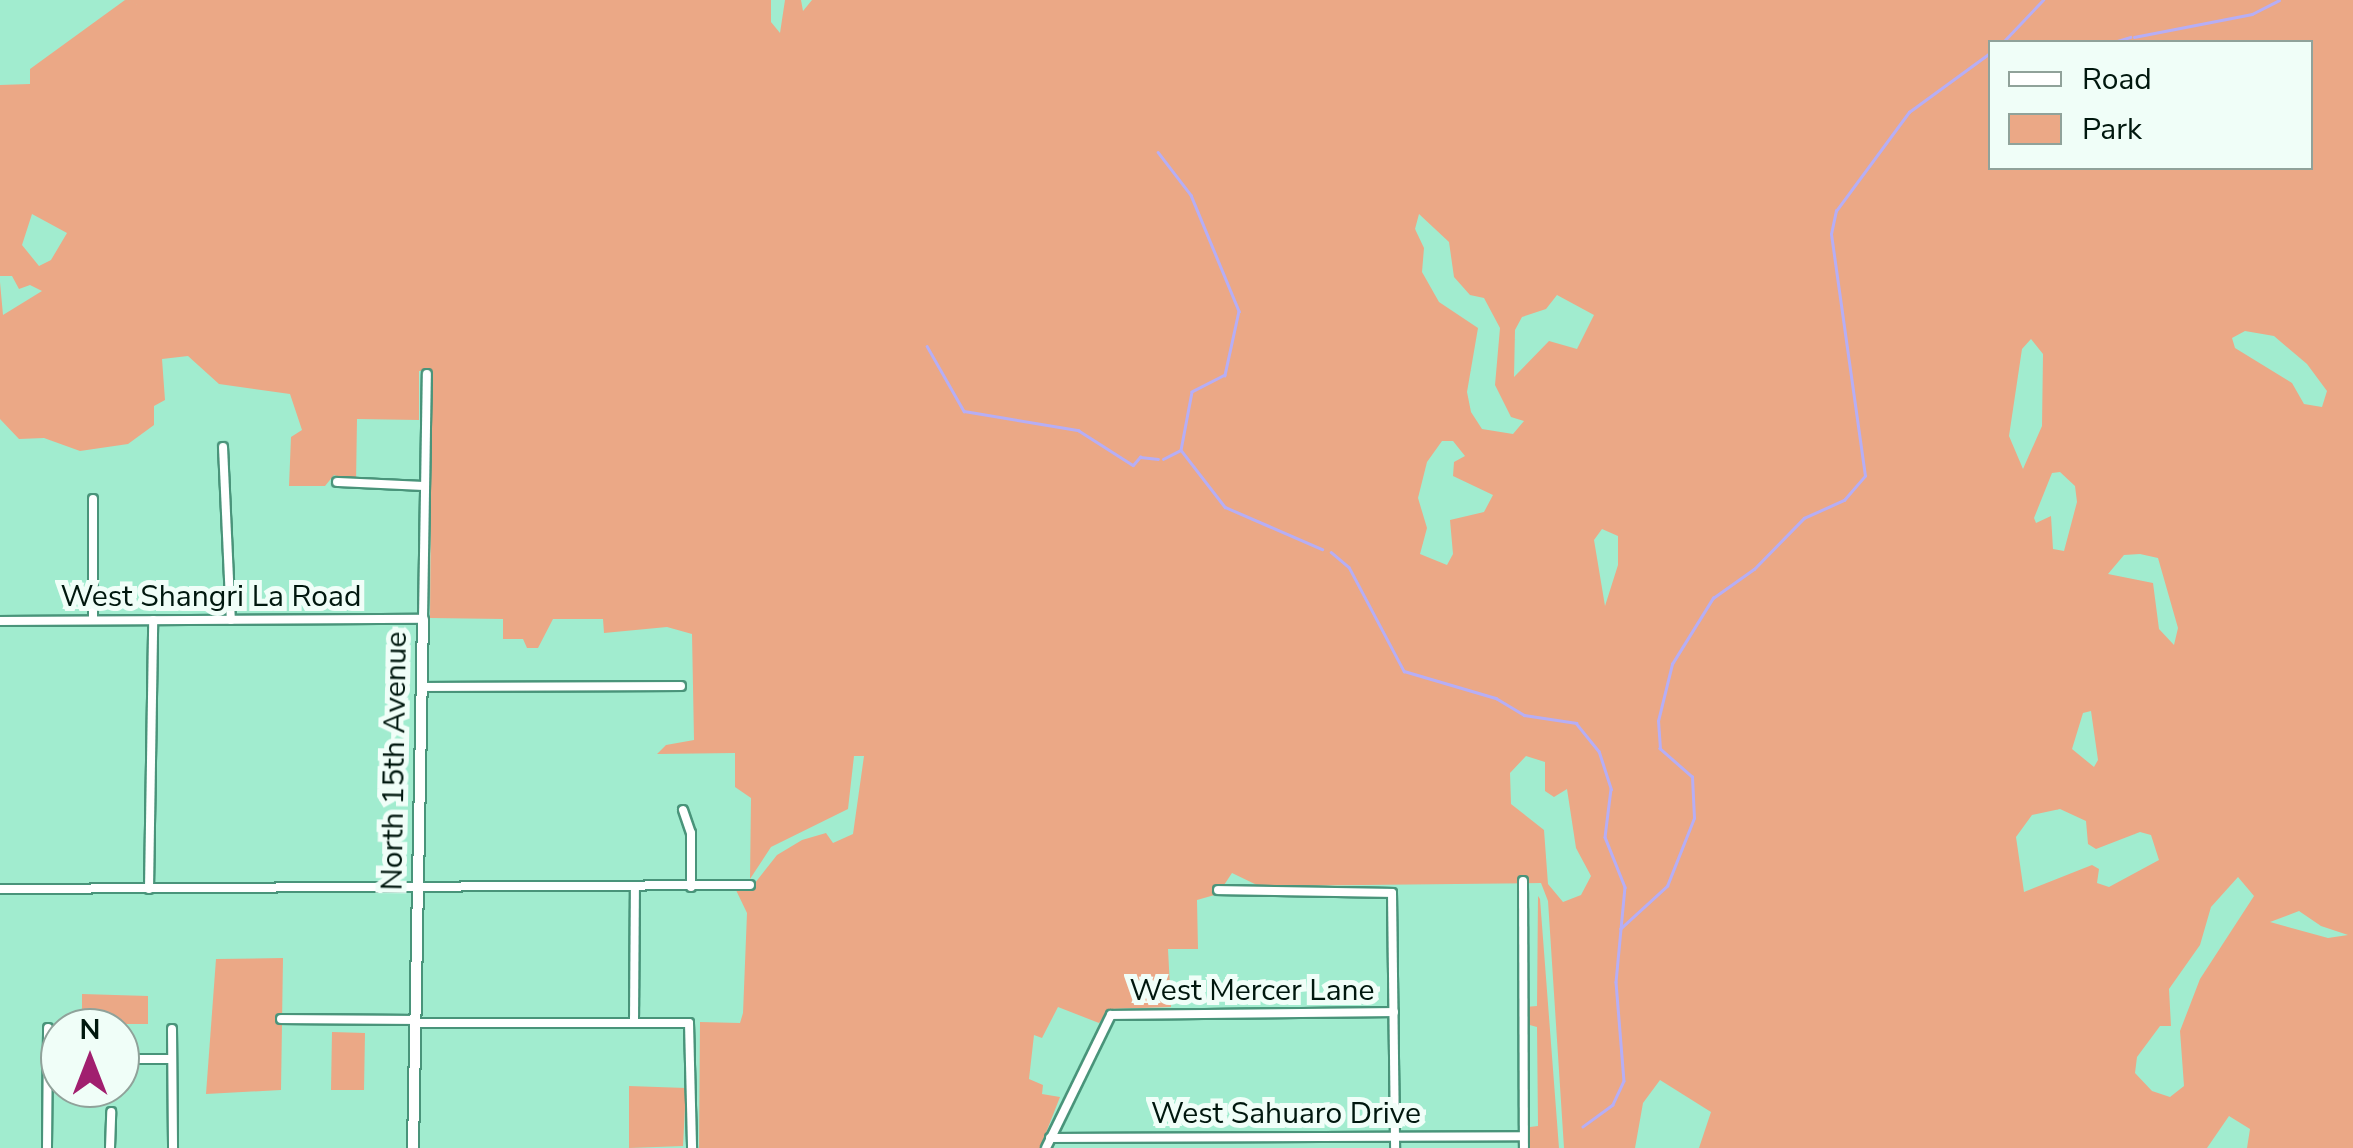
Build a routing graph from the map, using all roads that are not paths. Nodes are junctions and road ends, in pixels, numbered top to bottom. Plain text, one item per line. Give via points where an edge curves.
1 (427, 374) dead end
2 (224, 447) dead end
3 (337, 482) dead end
4 (424, 486) junction
5 (94, 499) dead end
6 (423, 619) junction
7 (0, 620) edge
8 (92, 620) junction
9 (153, 620) junction
10 (232, 620) junction
11 (681, 686) dead end
12 (422, 688) junction
13 (683, 810) dead end
14 (1523, 881) dead end
15 (750, 885) dead end
16 (636, 887) junction
17 (691, 887) junction
18 (417, 888) junction
19 (0, 889) edge
20 (149, 889) junction
21 (1218, 890) dead end
22 (1394, 1012) junction
23 (282, 1019) dead end
24 (416, 1022) junction
25 (634, 1022) junction
26 (172, 1029) dead end
27 (172, 1058) junction
28 (140, 1059) edge
29 (48, 1108) edge
30 (111, 1112) dead end
31 (1394, 1136) junction
32 (1523, 1136) junction
33 (1050, 1138) junction
34 (48, 1148) edge
35 (110, 1148) edge
36 (173, 1148) edge
37 (413, 1148) edge
38 (692, 1148) edge
39 (1046, 1148) edge
40 (1395, 1148) edge
41 (1524, 1148) edge

1 - 4 street, North 15th Avenue
2 - 10 street
3 - 4 street
4 - 6 street, North 15th Avenue
5 - 8 street
6 - 10 street, West Shangri La Road
6 - 12 street, North 15th Avenue
7 - 8 street, West Shangri La Road
8 - 9 street, West Shangri La Road
9 - 10 street, West Shangri La Road
9 - 20 street
11 - 12 street
12 - 18 street, North 15th Avenue
13 - 17 street via 691,832
14 - 32 street
15 - 17 street
16 - 17 street
16 - 18 street
16 - 25 street
18 - 20 street
18 - 24 street, North 15th Avenue
19 - 20 street
21 - 22 street via 1392,893
22 - 31 street
22 - 33 street, West Mercer Lane via 1110,1015
23 - 24 street
24 - 25 street
24 - 37 street, North 15th Avenue
25 - 38 street via 690,1023
26 - 27 street
27 - 28 street
27 - 36 street
29 - 34 street
30 - 35 street
31 - 32 street, West Sahuaro Drive
31 - 33 street, West Sahuaro Drive
31 - 40 street
32 - 41 street
33 - 39 street

